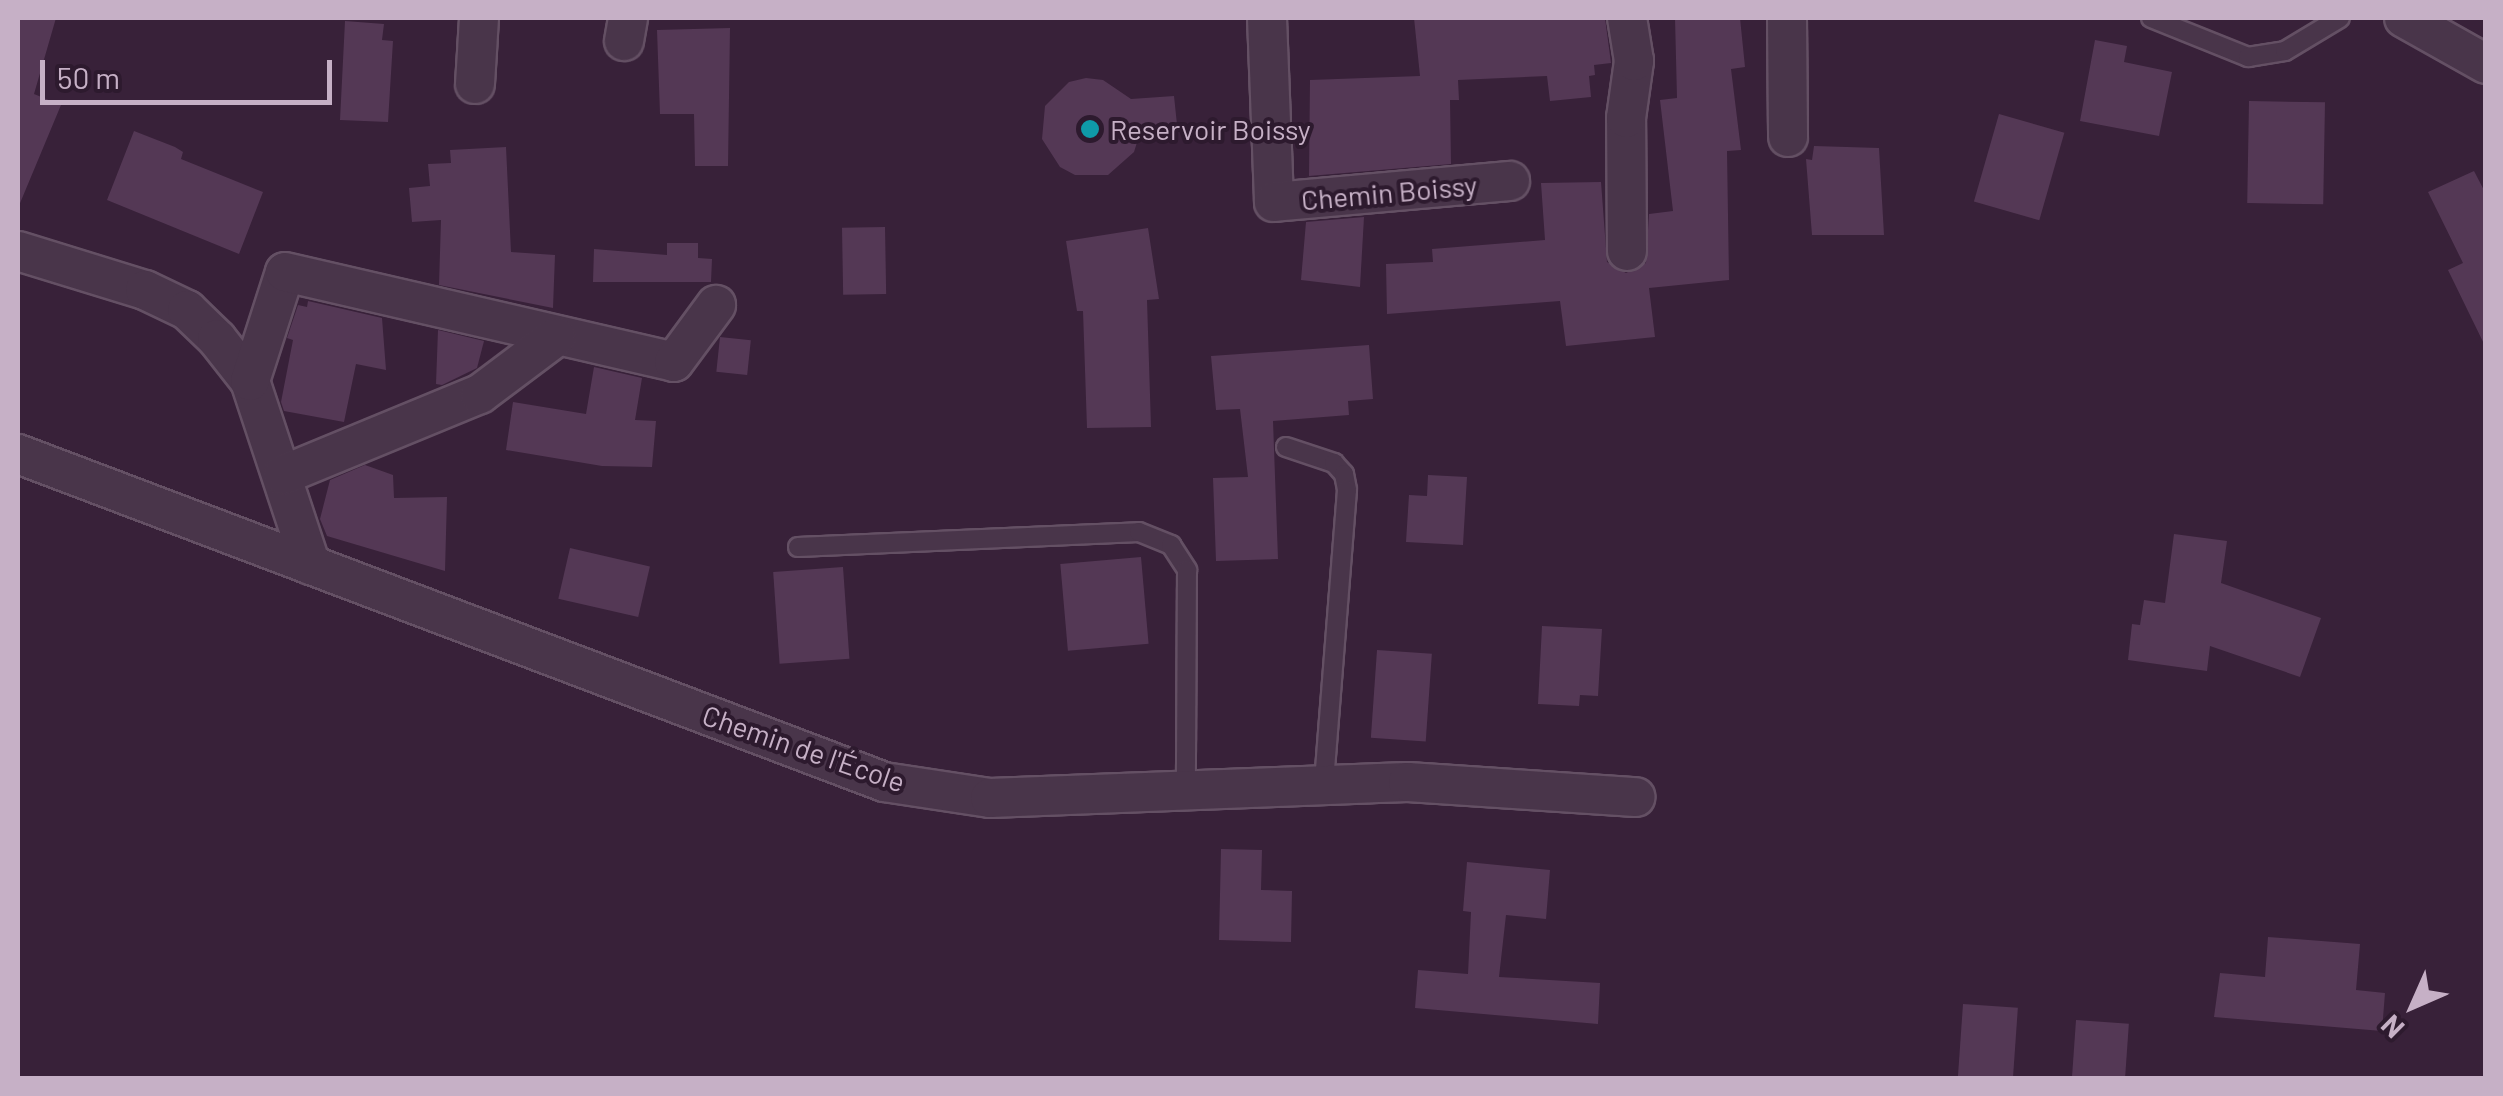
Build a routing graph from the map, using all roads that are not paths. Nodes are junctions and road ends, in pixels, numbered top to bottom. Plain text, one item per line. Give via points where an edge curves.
1 (479, 18) edge
2 (1267, 18) edge
3 (1628, 18) edge
4 (1787, 18) edge
5 (2152, 18) edge
6 (2340, 18) edge
7 (2404, 18) edge
8 (2486, 64) edge
9 (475, 84) dead end
10 (1788, 137) dead end
11 (1510, 181) dead end
12 (1627, 250) dead end
13 (18, 251) edge
14 (716, 305) dead end
15 (556, 337) junction
16 (250, 381) junction
17 (1286, 448) dead end
18 (18, 454) edge
19 (283, 475) junction
20 (798, 547) dead end
21 (311, 565) junction
22 (1324, 786) junction
23 (1186, 791) junction
24 (1636, 798) dead end

1 - 9 street
2 - 11 street, Chemin Boissy via 1274,202
3 - 12 street via 1634,60 1626,118
4 - 10 street
5 - 6 lane via 2248,56 2285,51
7 - 8 street
13 - 16 street via 145,290 187,310
14 - 15 street via 674,362
15 - 16 street via 285,272
15 - 19 street via 480,394
16 - 19 street
17 - 22 lane via 1334,463 1346,490
18 - 21 street, Chemin de l'École
19 - 21 street
20 - 23 lane via 1139,532 1171,545 1187,570
21 - 23 street, Chemin de l'École via 884,782 990,798
22 - 23 street, Chemin de l'École
22 - 24 street, Chemin de l'École via 1408,782

